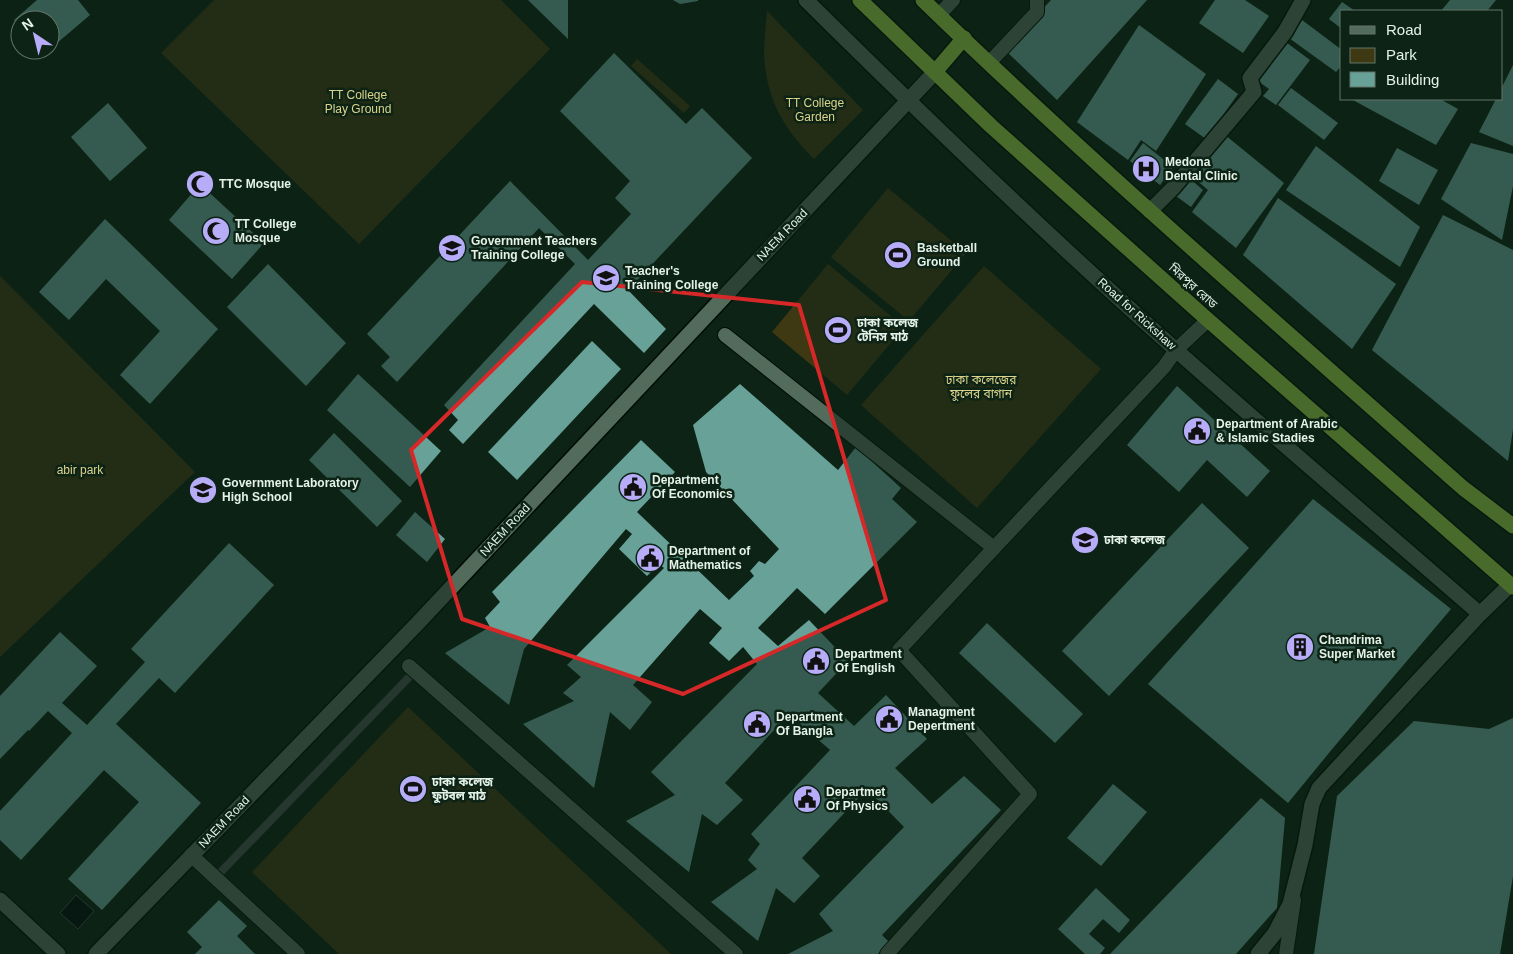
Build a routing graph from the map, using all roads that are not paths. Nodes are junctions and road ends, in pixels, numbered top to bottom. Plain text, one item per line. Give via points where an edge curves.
1 (806, 0) edge
2 (860, 0) edge
3 (923, 0) edge
4 (953, 0) edge
5 (1037, 0) edge
6 (1303, 0) edge
7 (938, 15) junction
8 (964, 38) junction
9 (989, 63) junction
10 (935, 72) junction
11 (908, 101) junction
12 (1150, 211) junction
13 (1208, 320) junction
14 (725, 334) dead end
15 (1176, 350) junction
16 (1513, 526) edge
17 (994, 548) junction
18 (1511, 586) edge
19 (1480, 614) junction
20 (409, 666) dead end
21 (191, 855) junction
22 (1296, 881) junction
23 (0, 900) edge
24 (58, 954) edge
25 (96, 954) edge
26 (298, 954) edge
27 (736, 954) edge
28 (887, 954) edge
29 (1258, 954) edge
30 (1286, 954) edge

1 - 11 street, Road for Rickshaw
2 - 10 highway, মিরপুর রোড
3 - 7 highway
4 - 7 lane
5 - 9 lane via 1037,12
6 - 12 street via 1285,32 1250,78 1254,92
7 - 8 highway
8 - 9 highway
8 - 10 highway
9 - 12 highway
10 - 11 street, NAEM Road
10 - 13 highway, মিরপুর রোড
11 - 15 street, Road for Rickshaw
11 - 21 street, NAEM Road via 431,609
12 - 16 highway via 1463,488
13 - 15 lane
13 - 18 highway, মিরপুর রোড
14 - 17 lane
15 - 17 lane via 1164,367
15 - 19 street, Road for Rickshaw
17 - 28 lane via 899,650 1030,794
18 - 19 street
19 - 22 street via 1318,788
20 - 27 lane
21 - 25 street, NAEM Road
21 - 26 lane
22 - 29 street via 1284,917
22 - 30 lane
23 - 24 street

